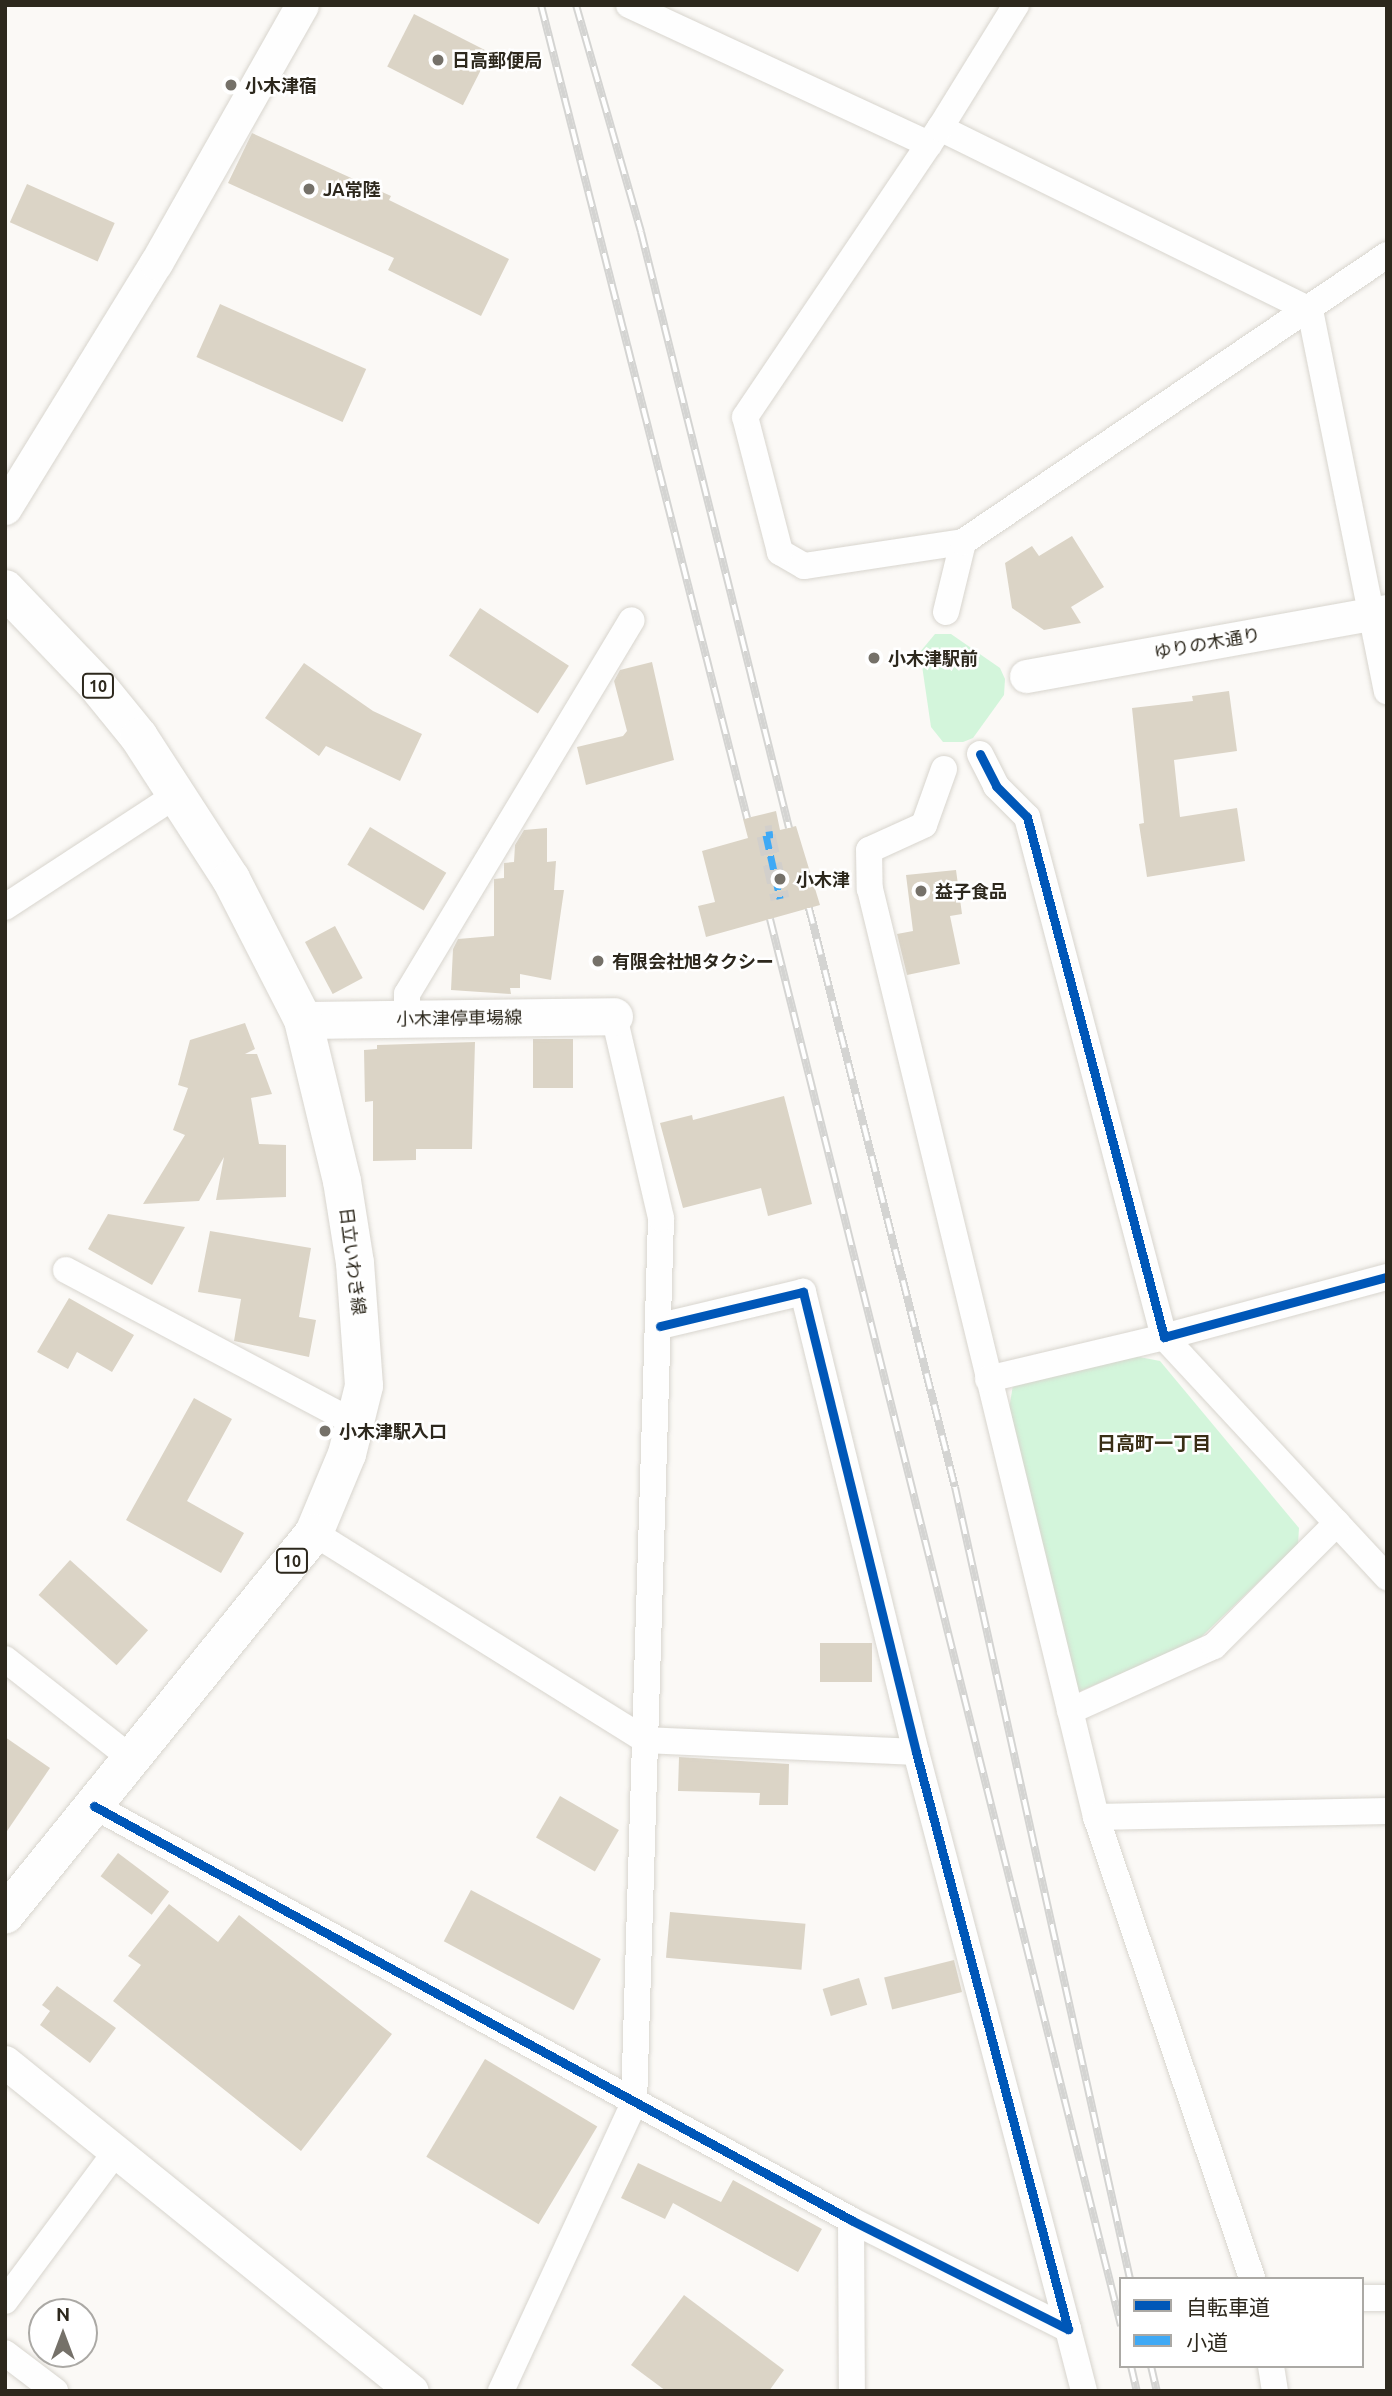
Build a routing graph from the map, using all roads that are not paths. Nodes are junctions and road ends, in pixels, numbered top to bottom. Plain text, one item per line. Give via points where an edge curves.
1 (302, 5) edge
2 (629, 5) edge
3 (1016, 5) edge
4 (935, 136) junction
5 (1387, 255) edge
6 (1310, 310) junction
7 (5, 508) edge
8 (963, 542) junction
9 (5, 589) edge
10 (946, 612) dead end
11 (1378, 612) edge
12 (632, 620) dead end
13 (1026, 676) dead end
14 (1387, 691) edge
15 (980, 754) dead end
16 (944, 769) dead end
17 (178, 794) junction
18 (5, 907) edge
19 (614, 1016) joint
20 (407, 1018) junction
21 (303, 1020) junction
22 (66, 1270) dead end
23 (1387, 1277) edge
24 (660, 1326) junction
25 (1164, 1337) junction
26 (988, 1379) junction
27 (357, 1424) junction
28 (1337, 1523) junction
29 (314, 1533) junction
30 (1387, 1577) edge
31 (5, 1659) edge
32 (1070, 1711) junction
33 (645, 1740) junction
34 (916, 1752) junction
35 (132, 1759) junction
36 (94, 1806) junction
37 (1387, 1811) edge
38 (1096, 1817) junction
39 (5, 1915) edge
40 (5, 2062) edge
41 (634, 2104) junction
42 (115, 2153) junction
43 (851, 2220) junction
44 (1251, 2277) edge
45 (1364, 2298) edge
46 (1387, 2298) edge
47 (5, 2301) edge
48 (1068, 2329) junction
49 (5, 2353) edge
50 (1270, 2368) edge
51 (55, 2391) edge
52 (412, 2391) edge
53 (501, 2391) edge
54 (852, 2391) edge
55 (1084, 2391) edge
56 (1275, 2391) edge

1 - 7 street via 156,264
2 - 4 street
3 - 4 street
4 - 6 street
4 - 8 street via 745,417 780,552 804,566
5 - 6 street
6 - 8 street
6 - 11 street
8 - 10 street
9 - 17 main road, 日立いわき線 / 10 via 96,684
11 - 13 street, ゆりの木通り
11 - 14 street
12 - 20 street via 407,994
15 - 25 street via 996,786 1027,817
16 - 26 street via 924,825 869,850 870,889
17 - 18 street
17 - 21 main road, 日立いわき線 / 10 via 231,879
19 - 20 main road, 小木津停車場線
19 - 24 street via 661,1218
20 - 21 main road, 小木津停車場線
21 - 27 main road, 日立いわき線 / 10 via 328,1108 355,1263 364,1386
22 - 27 street
23 - 25 street
24 - 33 street
24 - 34 street via 803,1292
25 - 26 street
25 - 28 street
26 - 32 street
27 - 29 main road, 日立いわき線 / 10
28 - 30 street
28 - 32 street via 1214,1646
29 - 33 street
29 - 35 main road, 日立いわき線 / 10
31 - 35 street
32 - 38 street
33 - 34 street
33 - 41 street
34 - 48 street
35 - 36 main road, 日立いわき線 / 10
36 - 39 main road, 日立いわき線 / 10
36 - 41 street
37 - 38 street
38 - 44 street
40 - 42 street
41 - 43 street
41 - 53 street
42 - 47 street
42 - 52 street
43 - 48 street
43 - 54 street
45 - 46 street
48 - 55 street
49 - 51 street
50 - 56 street

